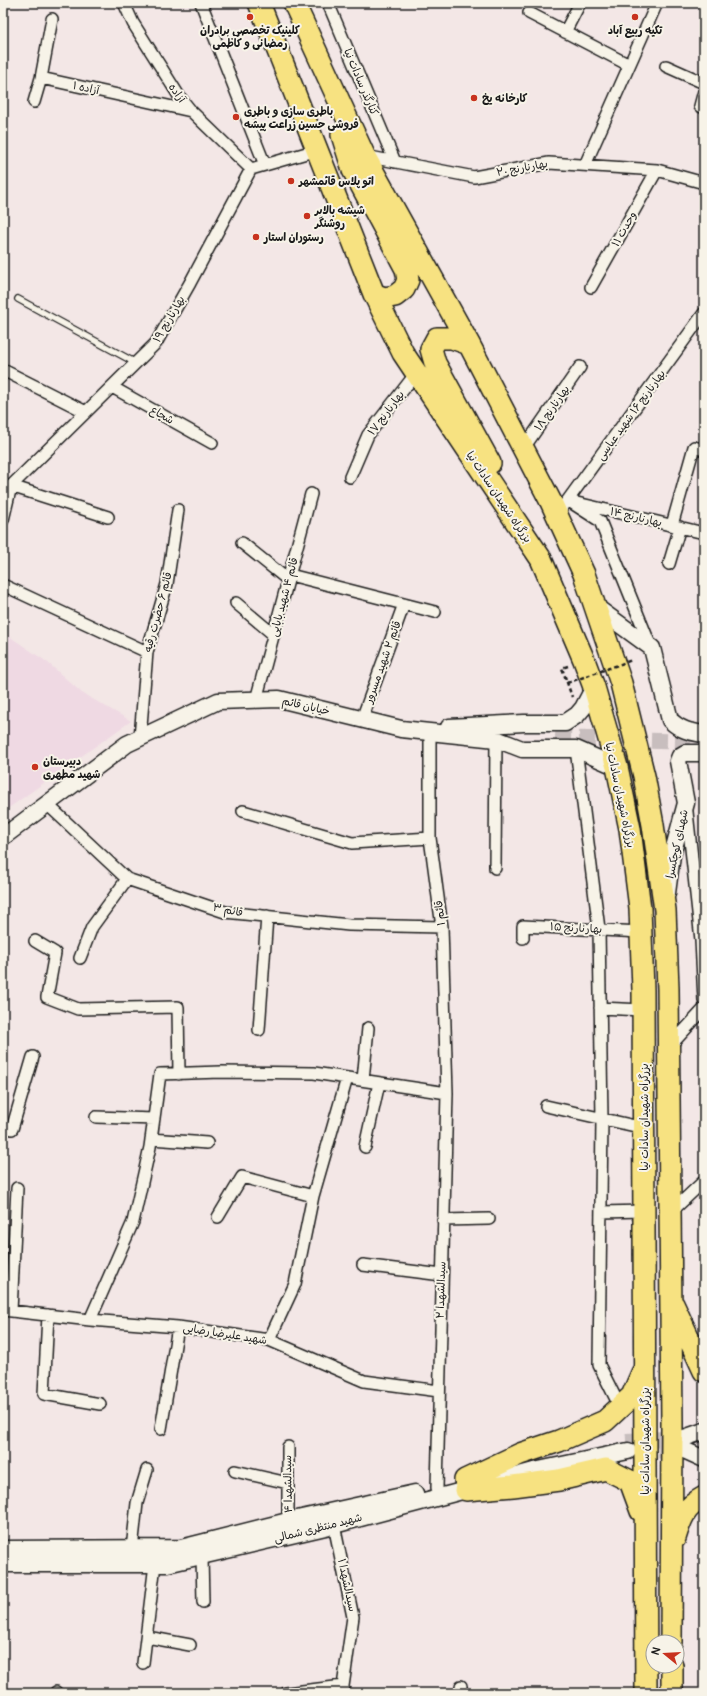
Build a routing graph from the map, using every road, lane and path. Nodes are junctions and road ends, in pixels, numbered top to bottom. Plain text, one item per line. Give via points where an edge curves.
1 (124, 3) edge
2 (201, 3) edge
3 (259, 3) edge
4 (294, 3) edge
5 (328, 3) edge
6 (580, 3) edge
7 (657, 3) edge
8 (529, 13) dead end
9 (52, 19) dead end
10 (565, 32) junction
11 (311, 39) junction
12 (629, 65) junction
13 (666, 66) dead end
14 (41, 78) junction
15 (704, 83) edge
16 (704, 91) edge
17 (34, 102) dead end
18 (704, 108) edge
19 (191, 111) junction
20 (317, 150) junction
21 (364, 155) junction
22 (395, 162) junction
23 (265, 165) junction
24 (585, 165) junction
25 (251, 169) junction
26 (657, 170) junction
27 (704, 183) edge
28 (591, 287) dead end
29 (374, 294) junction
30 (18, 299) dead end
31 (704, 313) edge
32 (469, 344) junction
33 (136, 363) junction
34 (580, 367) dead end
35 (3, 370) edge
36 (417, 372) junction
37 (112, 387) junction
38 (86, 412) junction
39 (212, 443) dead end
40 (523, 449) junction
41 (704, 450) edge
42 (350, 477) dead end
43 (7, 487) edge
44 (311, 494) dead end
45 (563, 508) junction
46 (178, 510) dead end
47 (108, 517) dead end
48 (3, 520) edge
49 (516, 524) junction
50 (676, 526) junction
51 (704, 533) edge
52 (242, 543) dead end
53 (669, 564) dead end
54 (289, 578) junction
55 (3, 585) edge
56 (236, 603) dead end
57 (404, 604) junction
58 (596, 607) junction
59 (435, 612) dead end
60 (274, 635) junction
61 (652, 648) junction
62 (147, 652) junction
63 (632, 660) dead end
64 (562, 668) dead end
65 (567, 683) junction
66 (594, 687) junction
67 (572, 697) dead end
68 (256, 700) junction
69 (362, 719) junction
70 (430, 733) junction
71 (704, 734) edge
72 (140, 738) junction
73 (555, 738) tunnel mouth
74 (496, 739) junction
75 (704, 741) edge
76 (704, 745) edge
77 (576, 749) junction
78 (704, 753) edge
79 (617, 767) junction
80 (686, 803) junction
81 (48, 805) junction
82 (243, 811) dead end
83 (3, 837) edge
84 (430, 838) junction
85 (494, 868) dead end
86 (126, 880) junction
87 (665, 910) junction
88 (267, 916) junction
89 (442, 927) junction
90 (599, 929) junction
91 (641, 932) junction
92 (523, 938) dead end
93 (35, 941) dead end
94 (80, 958) dead end
95 (704, 1001) edge
96 (600, 1008) junction
97 (704, 1009) edge
98 (643, 1010) junction
99 (368, 1028) dead end
100 (259, 1030) dead end
101 (670, 1046) junction
102 (33, 1057) dead end
103 (179, 1074) junction
104 (347, 1078) junction
105 (363, 1080) junction
106 (379, 1083) junction
107 (447, 1093) junction
108 (546, 1106) dead end
109 (96, 1117) dead end
110 (154, 1119) junction
111 (602, 1119) junction
112 (3, 1127) edge
113 (644, 1128) junction
114 (151, 1139) junction
115 (207, 1143) dead end
116 (365, 1147) dead end
117 (704, 1181) edge
118 (17, 1188) dead end
119 (313, 1196) junction
120 (644, 1211) junction
121 (601, 1212) junction
122 (670, 1213) junction
123 (218, 1217) dead end
124 (489, 1219) dead end
125 (443, 1220) junction
126 (363, 1265) dead end
127 (442, 1274) junction
128 (671, 1300) junction
129 (7, 1311) edge
130 (48, 1314) junction
131 (90, 1320) junction
132 (178, 1327) junction
133 (269, 1340) junction
134 (645, 1367) junction
135 (704, 1371) edge
136 (439, 1391) junction
137 (100, 1404) dead end
138 (620, 1407) junction
139 (161, 1429) dead end
140 (704, 1431) edge
141 (627, 1446) tunnel mouth
142 (288, 1447) dead end
143 (704, 1460) edge
144 (147, 1470) dead end
145 (235, 1472) dead end
146 (288, 1483) junction
147 (466, 1485) junction
148 (437, 1488) junction
149 (704, 1498) edge
150 (288, 1521) junction
151 (646, 1523) junction
152 (334, 1525) junction
153 (3, 1549) edge
154 (132, 1549) junction
155 (670, 1551) junction
156 (202, 1557) junction
157 (3, 1564) edge
158 (155, 1564) junction
159 (203, 1602) dead end
160 (671, 1634) edge
161 (147, 1637) junction
162 (190, 1645) dead end
163 (144, 1663) dead end
164 (672, 1674) edge
165 (343, 1689) edge
166 (286, 1693) edge
167 (646, 1693) edge
168 (672, 1693) edge

1 - 19 street, آزاده via 143,41
2 - 23 street
3 - 20 highway, بزرگراه شهیدان سادات نیا
4 - 11 highway
5 - 22 street, کنارگذر سادات نیا
6 - 10 street
7 - 12 street
8 - 10 street
9 - 14 street
10 - 12 street
11 - 21 highway
11 - 29 highway via 353,170 406,269 408,280 404,289 395,296 384,298
12 - 24 street
13 - 15 street
14 - 17 street
14 - 19 street, آزاده ۱
16 - 18 street via 700,106
19 - 25 street, آزاده
20 - 23 street
20 - 29 highway, بزرگراه شهیدان سادات نیا
21 - 22 street, بهارنارنج ۲۰
21 - 32 highway
22 - 24 street, بهارنارنج ۲۰ via 474,177 549,163
23 - 25 street
24 - 26 street, بهارنارنج ۲۰
25 - 33 street, بهارنارنج ۱۹ via 156,343
26 - 27 street, بهارنارنج ۲۰
26 - 28 street, وحدت ۱۱
29 - 36 highway, بزرگراه شهیدان سادات نیا via 403,353
30 - 33 lane
31 - 45 street, بهارنارنج ۱۶ شهید عباسی
32 - 40 highway
32 - 49 highway via 452,338 437,338 431,350 435,363 486,453
33 - 37 street, بهارنارنج ۱۹
34 - 40 street, بهارنارنج ۱۸
35 - 38 street
36 - 42 street, بهارنارنج ۱۷ via 368,435
36 - 49 highway, بزرگراه شهیدان سادات نیا
37 - 38 street, بهارنارنج ۱۹
37 - 39 street, شجاع
38 - 43 street, بهارنارنج ۱۹
40 - 45 highway
41 - 50 street via 694,447
43 - 47 street
43 - 48 street
44 - 54 street, قائم ۴ شهید بابایی
45 - 50 street, بهارنارنج ۱۴
45 - 58 highway
45 - 61 street via 600,521
46 - 62 street, قائم ۶ حضرت رقیه via 167,584
49 - 66 highway, بزرگراه شهیدان سادات نیا via 541,559
50 - 51 street, بهارنارنج ۱۴
50 - 53 street
52 - 54 street
54 - 57 street
54 - 60 street, قائم ۴ شهید بابایی
55 - 62 street
56 - 60 street
57 - 59 street
57 - 69 street, قائم ۲ شهید مسرور
58 - 61 main road
58 - 87 highway via 621,683 644,776
60 - 68 street, قائم ۴ شهید بابایی
61 - 71 main road via 670,720 677,727
62 - 72 street, قائم ۶ حضرت رقیه
63 - 65 path, bridge
64 - 65 path
65 - 67 path
66 - 70 main road via 583,708 565,723 450,726
66 - 79 highway, بزرگراه شهیدان سادات نیا
68 - 69 main road, خیابان قائم via 279,699
68 - 72 main road, خیابان قائم via 218,702
69 - 70 main road, خیابان قائم
70 - 74 main road, خیابان قائم
70 - 84 street, قائم ۱
72 - 81 main road, خیابان قائم via 128,744
73 - 74 main road
74 - 77 main road, خیابان قائم via 522,749
74 - 85 street
75 - 76 main road via 698,742
77 - 79 main road, خیابان قائم
77 - 90 street
78 - 80 main road, شهدای کوچکسرا via 685,753 678,761
79 - 91 highway, بزرگراه شهیدان سادات نیا via 630,829
80 - 87 main road, شهدای کوچکسرا via 672,855
80 - 95 street via 701,940
81 - 83 main road, خیابان قائم
81 - 86 street, قائم ۳
82 - 84 street via 352,843
84 - 89 street, قائم ۱
86 - 88 street, قائم ۳ via 225,912
86 - 94 street via 92,927
87 - 101 highway
88 - 89 street, قائم ۳ via 349,925
88 - 100 street
89 - 107 street, قائم ۱
90 - 91 street, بهارنارنج ۱۵
90 - 92 street, بهارنارنج ۱۵ via 523,926
90 - 96 street
91 - 98 highway, بزرگراه شهیدان سادات نیا
93 - 103 street via 55,953 46,997 78,1009 178,1007
96 - 98 street
96 - 111 street
97 - 101 street
98 - 113 highway, بزرگراه شهیدان سادات نیا
99 - 105 street
101 - 122 highway
102 - 112 street via 12,1129
103 - 104 street via 314,1073
103 - 110 street via 160,1074
104 - 105 street
104 - 119 street
105 - 106 street
106 - 107 street
106 - 116 street
107 - 125 street, سیدالشهدا ۲
108 - 111 street
109 - 110 street
110 - 114 street
111 - 113 street
111 - 121 street
113 - 120 highway, بزرگراه شهیدان سادات نیا
114 - 115 street
114 - 131 street via 133,1222
117 - 122 street
118 - 129 street
119 - 123 street via 242,1177
119 - 133 street via 295,1284
120 - 121 street
120 - 134 highway, بزرگراه شهیدان سادات نیا
121 - 138 street via 599,1365
122 - 128 highway
124 - 125 street
125 - 127 street, سیدالشهدا ۲
126 - 127 street
127 - 136 street, سیدالشهدا ۲
128 - 135 highway
128 - 155 highway
129 - 130 street, شهید علیرضا رضایی
130 - 131 street, شهید علیرضا رضایی
130 - 137 street via 44,1394
131 - 132 street, شهید علیرضا رضایی
132 - 133 street, شهید علیرضا رضایی
132 - 139 street
133 - 136 street, شهید علیرضا رضایی via 364,1381
134 - 138 highway via 632,1396
134 - 151 highway, بزرگراه شهیدان سادات نیا
136 - 148 street, سیدالشهدا ۲
138 - 147 highway via 605,1421 520,1454
140 - 143 main road via 684,1444
141 - 147 main road, شهید منتظری شمالی via 530,1463
142 - 146 street, سیدالشهدا ۴
144 - 154 street via 137,1503
145 - 146 street
146 - 150 street, سیدالشهدا ۴
147 - 148 main road, شهید منتظری شمالی
147 - 151 highway via 513,1486 559,1480 606,1469 630,1481
147 - 152 main road, شهید منتظری شمالی
148 - 150 main road, شهید منتظری شمالی
149 - 155 highway via 693,1503 682,1517
150 - 154 main road, شهید منتظری شمالی via 181,1548
151 - 167 highway, بزرگراه شهیدان سادات نیا
152 - 156 main road, شهید منتظری شمالی
152 - 165 street, سیدالشهدا ۱ via 353,1617
153 - 154 main road, شهید منتظری شمالی
155 - 160 highway
156 - 158 main road, شهید منتظری شمالی
156 - 159 street
157 - 158 main road, شهید منتظری شمالی
158 - 161 street
161 - 162 street
161 - 163 street
164 - 168 highway
165 - 166 street

